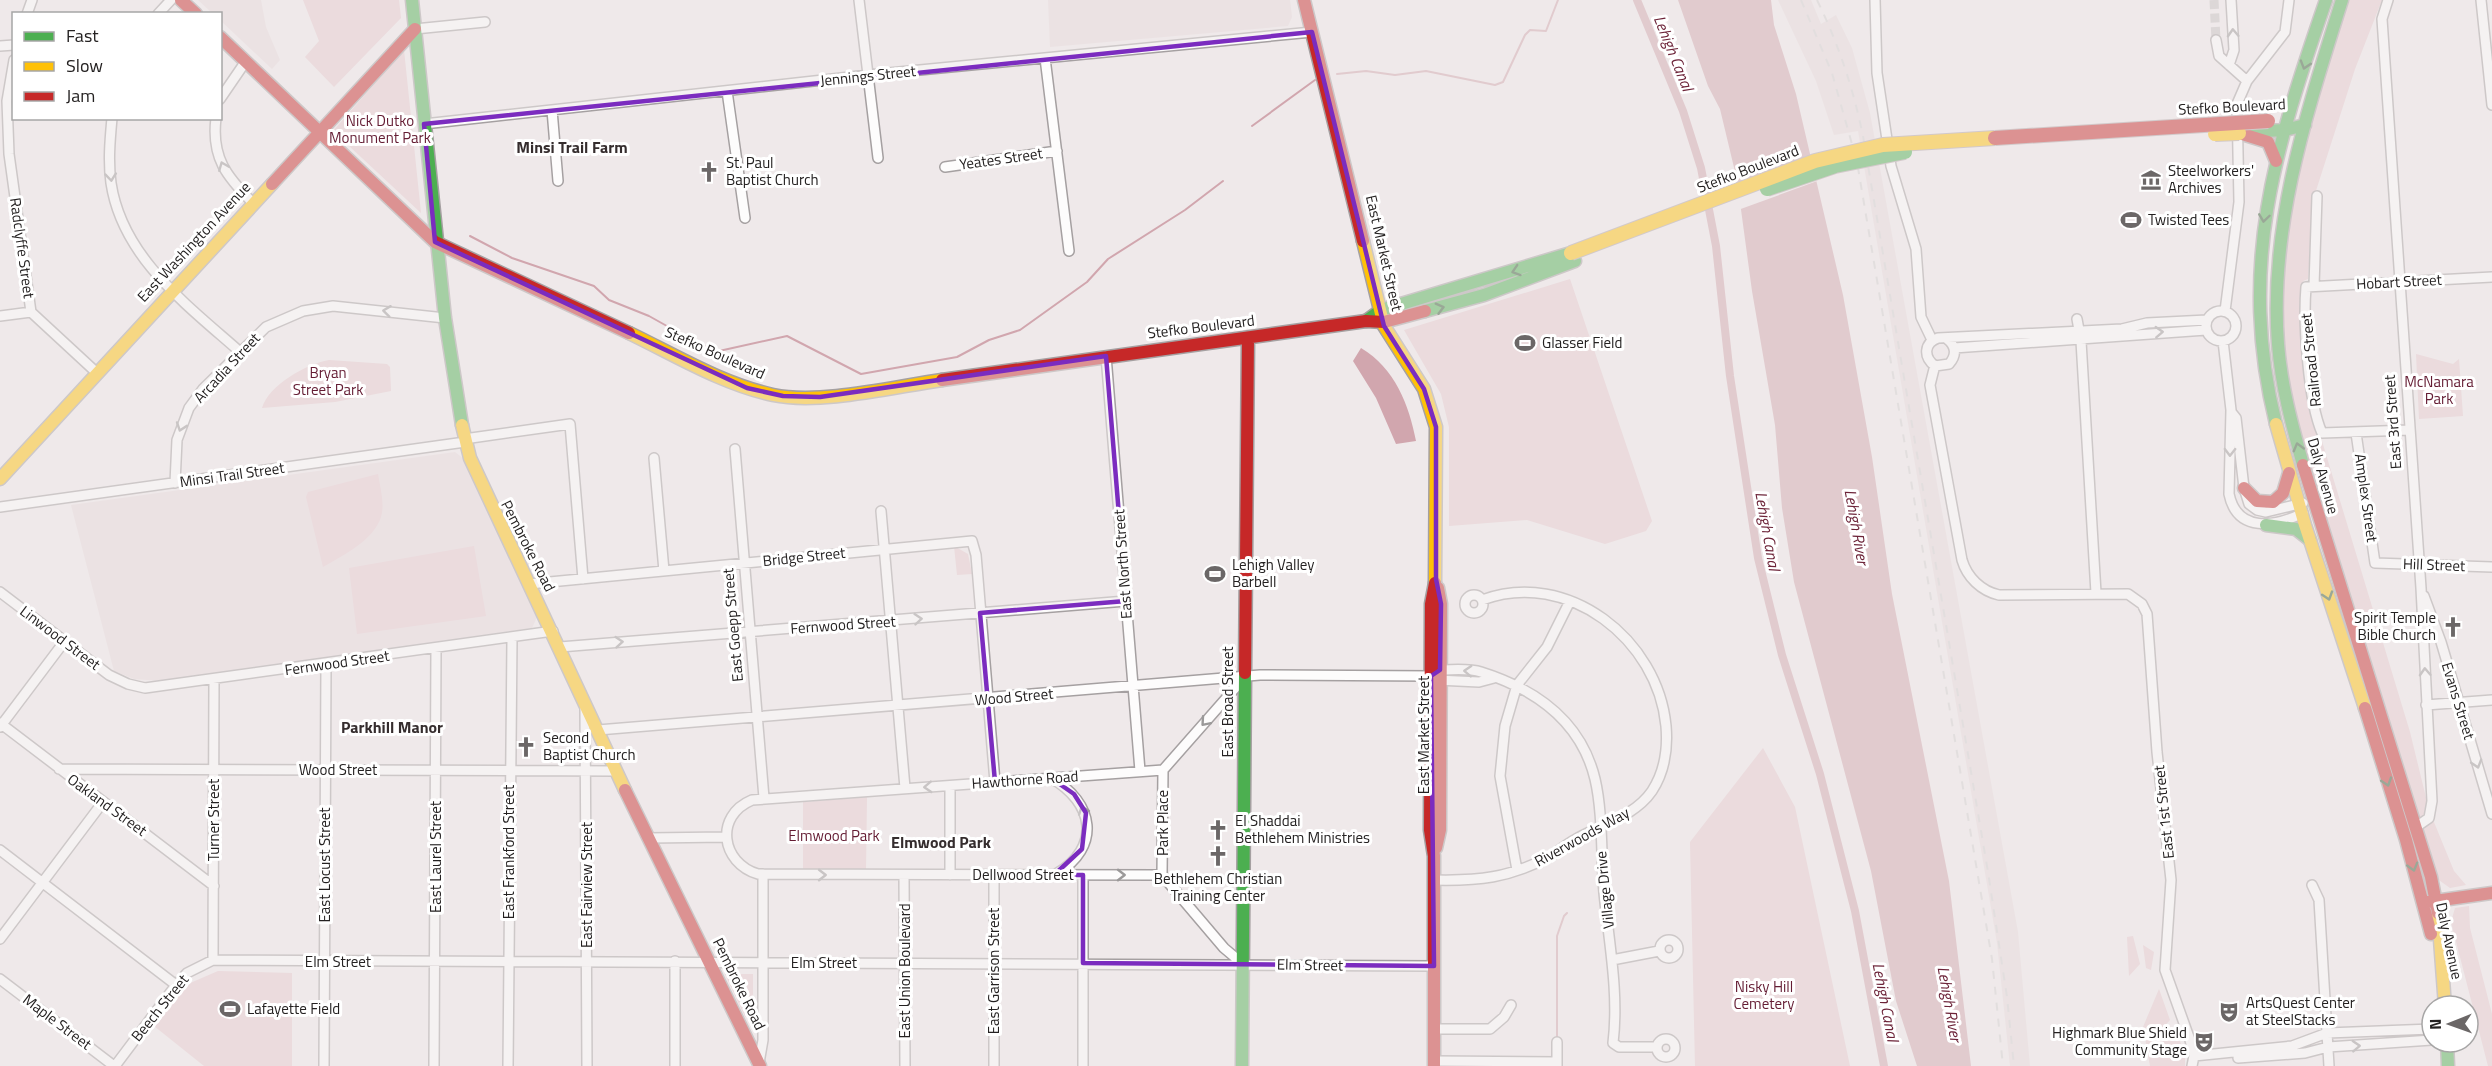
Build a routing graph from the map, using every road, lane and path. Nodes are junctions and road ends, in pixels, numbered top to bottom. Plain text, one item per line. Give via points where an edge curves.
1 (171, 0) edge
2 (181, 0) edge
3 (412, 0) edge
4 (859, 0) edge
5 (1304, 0) edge
6 (1875, 0) edge
7 (2231, 0) edge
8 (2289, 0) edge
9 (2326, 0) edge
10 (2343, 0) edge
11 (2481, 0) edge
12 (2386, 3) edge
13 (160, 12) edge
14 (193, 12) edge
15 (485, 22) dead end
16 (415, 29) junction
17 (1312, 32) junction
18 (222, 39) edge
19 (2216, 40) tunnel mouth
20 (1045, 58) junction
21 (246, 61) junction
22 (2229, 66) junction
23 (12, 70) edge
24 (868, 75) junction
25 (2247, 81) junction
26 (727, 91) junction
27 (222, 96) edge
28 (2492, 105) edge
29 (552, 110) junction
30 (112, 120) edge
31 (216, 120) edge
32 (424, 124) junction
33 (2287, 125) junction
34 (2305, 125) junction
35 (319, 130) junction
36 (2268, 131) junction
37 (1057, 151) junction
38 (878, 158) dead end
39 (2276, 161) junction
40 (945, 167) dead end
41 (558, 181) dead end
42 (2317, 196) dead end
43 (253, 203) junction
44 (746, 218) dead end
45 (435, 242) junction
46 (1069, 251) dead end
47 (1573, 257) junction
48 (2492, 277) edge
49 (2400, 283) junction
50 (2310, 286) junction
51 (173, 290) junction
52 (2225, 311) junction
53 (31, 312) junction
54 (0, 316) edge
55 (1382, 316) junction
56 (445, 318) junction
57 (2077, 319) dead end
58 (2206, 325) junction
59 (2079, 335) junction
60 (1248, 338) junction
61 (1947, 339) junction
62 (1932, 340) junction
63 (2223, 341) junction
64 (1954, 348) junction
65 (239, 351) junction
66 (1106, 356) junction
67 (1935, 365) junction
68 (97, 373) junction
69 (2231, 410) junction
70 (2410, 430) junction
71 (2356, 433) junction
72 (464, 441) junction
73 (735, 449) dead end
74 (654, 458) dead end
75 (2289, 472) junction
76 (0, 480) edge
77 (175, 483) junction
78 (2244, 488) junction
79 (2314, 504) junction
80 (0, 507) edge
81 (2300, 508) junction
82 (881, 511) dead end
83 (2266, 525) junction
84 (2310, 540) junction
85 (885, 549) junction
86 (745, 562) junction
87 (2375, 563) joint
88 (2419, 563) junction
89 (2492, 567) edge
90 (664, 571) junction
91 (583, 579) junction
92 (529, 584) junction
93 (2421, 588) junction
94 (0, 592) edge
95 (2096, 593) junction
96 (1482, 600) dead end
97 (1126, 601) junction
98 (1570, 601) junction
99 (980, 613) junction
100 (891, 621) junction
101 (553, 631) junction
102 (750, 632) junction
103 (512, 639) junction
104 (64, 642) junction
105 (560, 647) junction
106 (436, 648) junction
107 (326, 664) junction
108 (1437, 676) junction
109 (1244, 678) junction
110 (214, 680) junction
111 (122, 682) joint
112 (1517, 685) junction
113 (1133, 688) junction
114 (988, 699) junction
115 (2492, 700) edge
116 (2459, 702) junction
117 (585, 705) junction
118 (2426, 705) junction
119 (899, 706) junction
120 (757, 717) junction
121 (1, 725) edge
122 (598, 730) junction
123 (59, 769) junction
124 (214, 770) junction
125 (325, 770) junction
126 (436, 770) junction
127 (512, 770) junction
128 (587, 771) junction
129 (616, 771) junction
130 (1140, 771) junction
131 (1163, 771) junction
132 (1051, 778) junction
133 (995, 782) junction
134 (950, 786) junction
135 (905, 788) junction
136 (764, 798) junction
137 (103, 802) junction
138 (2492, 814) edge
139 (1600, 826) junction
140 (2416, 826) junction
141 (726, 837) junction
142 (649, 838) junction
143 (0, 850) edge
144 (1517, 870) junction
145 (763, 874) junction
146 (904, 875) junction
147 (950, 875) junction
148 (1054, 875) junction
149 (1083, 875) junction
150 (994, 876) junction
151 (1162, 876) junction
152 (1434, 880) junction
153 (43, 882) junction
154 (2312, 885) dead end
155 (214, 886) junction
156 (2492, 894) edge
157 (2430, 901) junction
158 (0, 939) edge
159 (1659, 951) dead end
160 (213, 960) junction
161 (1612, 960) junction
162 (326, 962) junction
163 (435, 962) junction
164 (508, 962) junction
165 (587, 962) junction
166 (675, 962) junction
167 (711, 963) junction
168 (763, 963) junction
169 (1083, 963) junction
170 (905, 964) junction
171 (994, 964) junction
172 (1243, 964) junction
173 (1434, 966) junction
174 (0, 979) edge
175 (176, 985) junction
176 (2444, 994) edge
177 (1511, 1005) dead end
178 (1435, 1029) junction
179 (2420, 1029) edge
180 (2327, 1033) junction
181 (2420, 1041) edge
182 (1557, 1042) dead end
183 (1657, 1047) dead end
184 (2328, 1047) junction
185 (2193, 1061) edge
186 (1435, 1063) edge
187 (1557, 1064) edge
188 (760, 1065) edge
189 (114, 1066) edge
190 (324, 1066) edge
191 (434, 1066) edge
192 (508, 1066) edge
193 (586, 1066) edge
194 (675, 1066) edge
195 (905, 1066) edge
196 (994, 1066) edge
197 (1083, 1066) edge
198 (1242, 1066) edge
199 (2329, 1066) edge

1 - 13 street
2 - 14 main road
3 - 16 main road, Pembroke Road
4 - 24 street
5 - 17 main road, East Market Street
6 - 62 street via 1877,73 1889,156 1916,249 1921,317
22 -> 7 street via 2234,50
8 - 25 street via 2282,37
9 -> 33 main road, Daly Avenue
10 - 34 main road, Daly Avenue
11 - 28 street
12 - 49 street, East 3rd Street via 2382,19
15 - 16 street
16 - 32 main road, Pembroke Road
16 - 35 main road, East Washington Avenue
17 - 20 street, Jennings Street
17 - 55 main road, East Market Street
18 - 21 main road, Stefko Boulevard
19 - 22 street via 2219,56
20 - 24 street, Jennings Street
20 - 37 street
21 - 27 street
21 - 35 main road, Stefko Boulevard
22 - 25 street
23 - 53 street, Radclyffe Street via 8,137
24 - 26 street, Jennings Street
24 - 38 street
25 - 52 street via 2236,111 2239,202
26 - 29 street, Jennings Street
26 - 44 street
29 - 32 street, Jennings Street
29 - 41 street
30 -> 51 street via 109,164 118,212 141,256
43 -> 31 street via 226,175 216,145
32 - 45 main road, Pembroke Road
33 - 34 main road, Stefko Boulevard
33 - 36 main road, Stefko Boulevard
33 - 39 main road, Daly Avenue
79 -> 34 main road, Daly Avenue via 2290,416 2277,318 2282,216
35 - 43 main road, East Washington Avenue
35 - 45 main road, Stefko Boulevard
36 - 39 main road
36 - 47 main road, Stefko Boulevard, bridge via 1885,154 1818,170
36 - 47 main road, Stefko Boulevard, bridge via 1883,145 1815,161
37 - 40 street, Yeates Street
37 - 46 street
39 -> 75 main road, Daly Avenue via 2261,238 2259,330 2268,396
42 - 50 street, Railroad Street
43 - 51 main road, East Washington Avenue
45 - 56 main road, Pembroke Road
45 - 66 main road, Stefko Boulevard via 735,383 783,396 820,397
47 - 55 main road, Stefko Boulevard via 1484,295
48 - 49 street, Hobart Street
49 - 50 street, Hobart Street
49 - 70 street, East 3rd Street
50 - 71 street, Railroad Street via 2308,357 2322,433
51 - 65 street
51 - 68 main road, East Washington Avenue
52 - 58 street via 2216,311
52 - 63 street via 2233,316 2236,325 2234,333
53 - 54 street
53 - 68 street, Radclyffe Street
55 - 60 main road, Stefko Boulevard
55 - 108 main road, East Market Street via 1424,388 1436,427 1436,579 1431,604
56 -> 65 street, Arcadia Street via 345,306 319,307 275,322
56 - 72 main road, Pembroke Road
57 - 59 street
58 - 59 street
58 - 63 street via 2211,337
59 - 61 street
59 - 64 street
59 - 95 street
60 - 66 main road, Stefko Boulevard
60 - 109 main road, East Broad Street
61 - 62 street
61 - 64 street
62 - 67 street via 1926,355
63 - 69 street
64 - 67 street via 1949,364
65 -> 77 street, Arcadia Street via 189,408 177,440
66 - 97 street, East North Street
67 - 95 street via 1930,385 1966,571 1980,587 1999,595
68 - 76 main road, East Washington Avenue
69 - 78 street via 2236,418
69 -> 83 street via 2230,500 2246,520
70 - 71 street
70 - 88 street, East 3rd Street
71 - 87 street, Amplex Street
72 - 77 street, Minsi Trail Street
72 - 91 street, Minsi Trail Street via 570,424
72 - 92 main road, Pembroke Road
73 - 86 street, East Goepp Street
74 - 90 street
75 - 78 main road via 2283,493 2273,502 2257,501
75 - 81 main road, Daly Avenue
77 - 80 street, Minsi Trail Street
78 - 81 street via 2249,504 2259,511
79 - 81 street
79 - 140 main road, Daly Avenue
81 - 83 street
81 - 84 main road, Daly Avenue
82 - 85 street
83 - 84 main road via 2296,529
84 -> 157 main road, Daly Avenue
85 - 86 street, Bridge Street
85 - 99 street, Bridge Street via 972,541
85 - 100 street
86 - 90 street, Bridge Street
86 - 102 street, East Goepp Street
87 - 88 street, Hill Street
88 - 89 street, Hill Street
88 - 93 street, East 3rd Street
90 - 91 street, Bridge Street
91 - 92 street, Bridge Street
92 - 101 main road, Pembroke Road
93 - 116 street, Evans Street
118 -> 93 street, East 3rd Street
94 - 104 street, Linwood Street
95 - 185 street, East 1st Street via 2135,596 2147,614 2171,880 2165,970
96 - 98 street, Riverwoods Way via 1521,593
97 - 99 street, Fernwood Street
97 - 113 street, East North Street
98 - 112 street via 1547,647
98 - 139 street, Riverwoods Way via 1608,621 1634,646 1654,679 1665,716 1666,758 1659,779 1637,807
100 -> 99 street, Fernwood Street
99 - 114 street
100 - 102 street, Fernwood Street
100 - 119 street
101 - 103 street, Fernwood Street
101 - 105 main road, Pembroke Road
105 -> 102 street, Fernwood Street
102 - 120 street, East Goepp Street
103 - 106 street, Fernwood Street
103 - 127 street, East Frankford Street
104 - 111 street, Linwood Street
104 - 121 street
105 - 117 main road, Pembroke Road
106 - 107 street, Fernwood Street
106 - 126 street, East Laurel Street
107 - 110 street, Fernwood Street
107 - 125 street, East Locust Street
108 - 109 street, Wood Street
108 - 112 street, Village Drive via 1479,682 1494,678
108 - 152 main road, East Market Street via 1430,830
109 - 113 street, Wood Street
109 -> 131 street
109 - 172 main road, East Broad Street
110 - 111 street, Fernwood Street via 151,688
110 - 124 street, Turner Street
112 - 139 street, Village Drive via 1535,693 1562,719 1583,750 1595,779
112 - 144 street via 1500,761 1501,790
113 - 114 street, Wood Street
113 - 130 street, East North Street
114 - 119 street, Wood Street
114 - 133 street
115 - 116 street
116 - 118 street
116 -> 138 street, Evans Street
117 - 122 main road, Pembroke Road
117 - 128 street, East Fairview Street
118 - 140 street, East 3rd Street via 2432,812 2426,822
119 - 120 street, Wood Street
119 - 135 street
120 - 122 street, Wood Street
120 - 136 street, East Goepp Street
121 - 123 street, Oakland Street
122 - 129 main road, Pembroke Road
123 - 124 street, Wood Street
123 - 137 street, Oakland Street
124 - 125 street, Wood Street
124 - 155 street, Turner Street
125 - 126 street, Wood Street
125 - 162 street, East Locust Street
126 - 127 street, Wood Street
126 - 163 street, East Laurel Street
127 - 128 street, Wood Street
127 - 164 street, East Frankford Street
128 - 129 street, Wood Street
128 - 165 street, East Fairview Street
129 - 142 main road, Pembroke Road
130 - 131 street, Hawthorne Road
130 - 132 street, Hawthorne Road
131 - 151 street, Park Place
132 - 133 street, Hawthorne Road
148 -> 132 street via 1071,864 1082,849 1087,819 1074,794
133 - 134 street, Hawthorne Road
134 -> 135 street, Hawthorne Road
134 - 147 street
135 - 136 street, Hawthorne Road
136 - 141 street, Hawthorne Road via 737,809 729,819
137 - 153 street
137 - 155 street, Oakland Street
139 - 144 street, Riverwoods Way via 1551,856
139 - 161 street, Village Drive
140 - 157 main road, Daly Avenue
141 - 142 street
141 - 145 street via 730,854 739,865
142 - 167 main road, Pembroke Road
143 - 153 street
144 - 152 street, Riverwoods Way via 1493,879
145 -> 146 street, Dellwood Street
145 - 168 street
146 - 147 street, Dellwood Street
146 - 170 street, East Union Boulevard
147 - 150 street, Dellwood Street
148 - 149 street, Dellwood Street
148 - 150 street, Dellwood Street
149 -> 151 street, Dellwood Street
149 - 169 street
150 - 171 street, East Garrison Street
151 - 172 street via 1224,948
152 - 173 main road, East Market Street
153 - 158 street
153 - 175 street
154 - 180 street via 2319,900
155 - 160 street, Turner Street
156 - 157 main road
157 - 176 main road, Daly Avenue via 2443,962
159 - 161 street
160 - 162 street, Elm Street
160 - 175 street, Beech Street via 187,973
161 - 183 street, Village Drive via 1616,1012 1613,1043 1619,1047
162 - 163 street, Elm Street
162 - 190 street, East Locust Street
163 - 164 street, Elm Street
163 - 191 street, East Laurel Street
164 - 165 street, Elm Street
164 - 192 street, East Frankford Street
165 - 166 street, Elm Street
165 - 193 street, East Fairview Street
166 - 167 street, Elm Street
166 - 194 street
167 - 168 street, Elm Street
167 - 188 main road, Pembroke Road
168 - 170 street, Elm Street
168 - 188 street
169 - 171 street, Elm Street
169 - 172 street, Elm Street
169 - 197 street
170 - 171 street, Elm Street
170 - 195 street, East Union Boulevard
171 - 196 street, East Garrison Street
172 - 173 street, Elm Street
172 - 198 main road, East Broad Street
173 - 178 main road, East Market Street
174 - 189 street, Maple Street
175 - 189 street, Beech Street
177 - 178 street via 1490,1029
178 - 186 main road, East Market Street
179 - 180 street
180 - 184 street
180 - 185 street via 2292,1046
184 -> 181 street
182 - 187 street
184 - 185 street via 2293,1054
184 - 199 street
186 - 187 street

